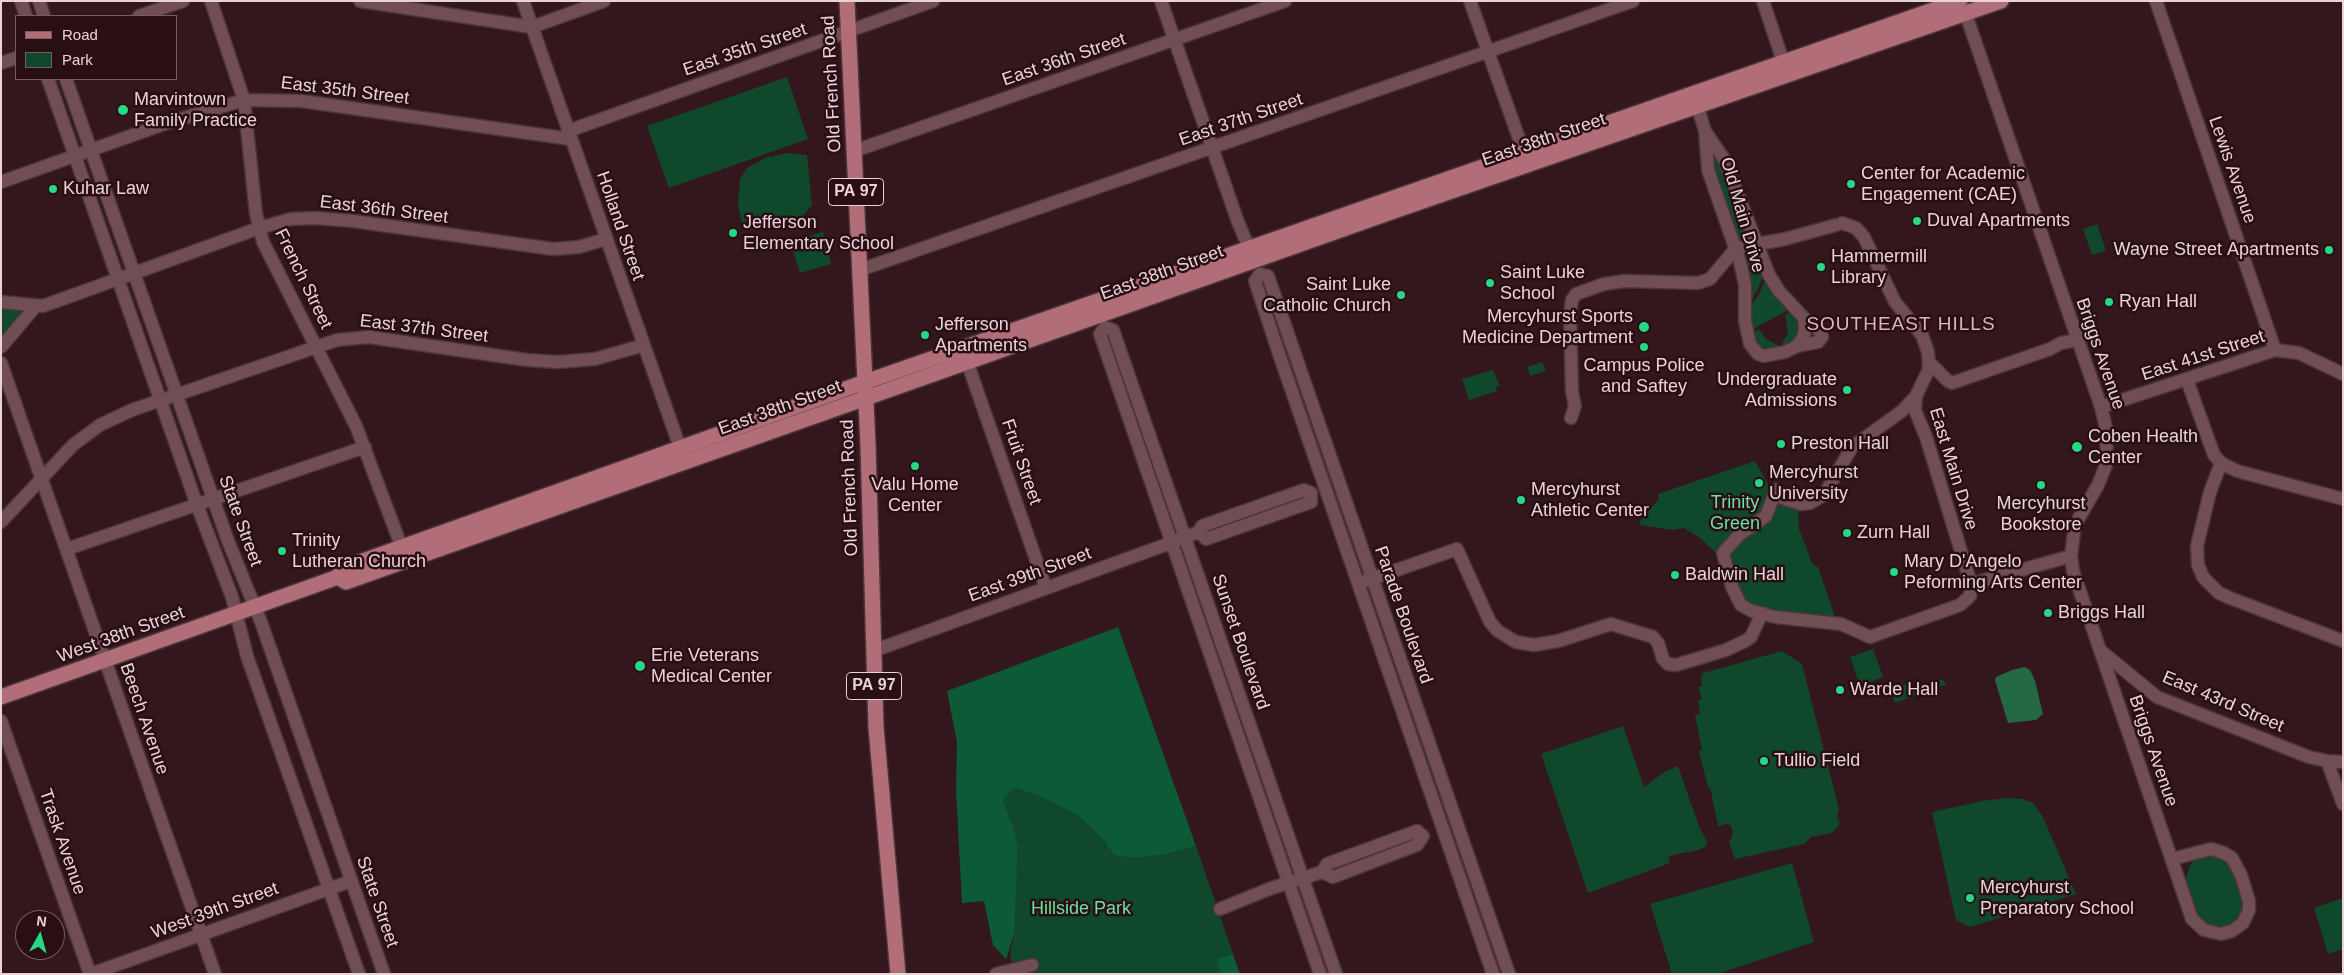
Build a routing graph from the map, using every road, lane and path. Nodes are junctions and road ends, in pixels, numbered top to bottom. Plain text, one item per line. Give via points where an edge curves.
1 (21, 1) edge
2 (38, 1) edge
3 (183, 1) edge
4 (211, 1) edge
5 (360, 1) edge
6 (523, 1) edge
7 (604, 1) edge
8 (847, 1) edge
9 (933, 1) edge
10 (1161, 1) edge
11 (1285, 1) edge
12 (1470, 1) edge
13 (1633, 1) edge
14 (1764, 1) edge
15 (2001, 1) edge
16 (2156, 1) edge
17 (1962, 6) edge
18 (26, 15) edge
19 (44, 15) edge
20 (142, 15) edge
21 (532, 27) junction
22 (849, 32) junction
23 (1174, 40) junction
24 (1488, 52) junction
25 (15, 58) edge
26 (1, 63) edge
27 (1785, 68) junction
28 (48, 80) edge
29 (66, 80) edge
30 (244, 100) junction
31 (1695, 100) junction
32 (1705, 131) junction
33 (570, 135) junction
34 (1213, 148) junction
35 (91, 150) junction
36 (854, 151) junction
37 (75, 155) junction
38 (1526, 159) junction
39 (1, 182) edge
40 (259, 228) junction
41 (606, 239) junction
42 (1756, 243) junction
43 (1736, 248) junction
44 (1255, 261) junction
45 (860, 270) junction
46 (134, 274) junction
47 (118, 280) junction
48 (1, 302) edge
49 (35, 307) junction
50 (1101, 315) junction
51 (1804, 318) junction
52 (2078, 340) junction
53 (644, 345) junction
54 (1797, 346) junction
55 (1, 347) edge
56 (317, 347) junction
57 (2275, 350) junction
58 (965, 355) junction
59 (1, 362) edge
60 (1930, 363) junction
61 (2343, 374) edge
62 (2187, 380) junction
63 (866, 390) junction
64 (177, 396) junction
65 (1916, 396) junction
66 (161, 401) junction
67 (2101, 407) junction
68 (1570, 418) dead end
69 (365, 448) junction
70 (682, 456) junction
71 (2222, 463) junction
72 (42, 477) junction
73 (1340, 484) junction
74 (1325, 489) junction
75 (213, 499) junction
76 (2343, 499) edge
77 (197, 505) junction
78 (1, 522) edge
79 (1184, 537) junction
80 (1172, 542) junction
81 (67, 549) junction
82 (404, 554) junction
83 (2071, 556) junction
84 (1372, 578) junction
85 (1358, 584) junction
86 (1971, 584) junction
87 (1046, 588) junction
88 (254, 607) junction
89 (1762, 613) junction
90 (237, 614) junction
91 (2343, 641) edge
92 (873, 651) junction
93 (2101, 651) junction
94 (106, 661) junction
95 (1, 697) edge
96 (1, 721) edge
97 (2327, 761) junction
98 (2343, 762) edge
99 (2343, 804) edge
100 (1458, 824) junction
101 (1443, 830) junction
102 (2172, 859) junction
103 (1303, 878) junction
104 (351, 881) junction
105 (1289, 883) junction
106 (329, 888) junction
107 (1220, 909) dead end
108 (202, 935) junction
109 (1032, 965) dead end
110 (90, 974) edge
111 (215, 974) edge
112 (359, 974) edge
113 (384, 974) edge
114 (898, 974) edge
115 (996, 974) edge
116 (1320, 974) edge
117 (1336, 974) edge
118 (1493, 974) edge
119 (1509, 974) edge

1 - 18 street
2 - 19 street
3 - 20 street
4 - 30 street, French Street
5 - 21 street
6 - 21 street, Holland Street
7 - 21 street
8 - 22 main road, Old French Road / PA 97
9 - 22 street, East 35th Street
10 - 23 street
11 - 23 street, East 36th Street
12 - 24 street
13 - 24 street, East 37th Street
14 - 27 street
15 - 17 main road, East 38th Street
16 - 57 street, Lewis Avenue
17 - 27 main road, East 38th Street
17 - 52 street, Briggs Avenue
21 - 33 street, Holland Street
22 - 33 street, East 35th Street
22 - 36 main road, Old French Road / PA 97
23 - 34 street
23 - 36 street, East 36th Street
24 - 34 street, East 37th Street
24 - 38 street
25 - 26 street
27 - 31 main road, East 38th Street
28 - 37 street, State Street
29 - 35 street, State Street
30 - 33 street, East 35th Street via 301,101
30 - 35 street, East 35th Street
30 - 40 street, French Street
31 - 32 street, Old Main Drive
31 - 38 main road, East 38th Street
32 - 42 street, Old Main Drive via 1724,159
32 - 43 street, Old Main Drive via 1708,170
33 - 41 street, Holland Street
34 - 44 street
34 - 45 street, East 37th Street
35 - 37 street, East 35th Street
35 - 46 street, State Street
36 - 45 main road, Old French Road / PA 97
37 - 39 street, East 35th Street
37 - 47 street, State Street
38 - 44 main road, East 38th Street
40 - 41 street, East 36th Street via 316,218 540,248 565,249
40 - 46 street, East 36th Street
40 - 56 street, French Street via 263,242
41 - 53 street, Holland Street
42 - 43 street
42 - 51 street, Old Main Drive via 1779,291
42 - 60 street via 1785,239 1839,224 1856,228 1864,237 1895,302 1922,335
43 - 54 street, Old Main Drive via 1745,285 1745,321 1750,344 1764,356 1786,352
43 - 68 street via 1710,279 1698,284 1623,281 1576,294 1570,314 1575,406
44 - 50 main road, East 38th Street
44 - 73 street, Parade Boulevard via 1268,276
44 - 74 street, Parade Boulevard via 1258,292
45 - 63 main road, Old French Road / PA 97
46 - 47 street, East 36th Street
46 - 64 street, State Street
47 - 49 street, East 36th Street
47 - 66 street, State Street
48 - 49 street
49 - 55 street
50 - 58 main road, East 38th Street
50 - 79 street, Sunset Boulevard via 1113,330
50 - 80 street, Sunset Boulevard via 1100,334
51 - 54 street via 1805,332
51 - 54 street, Old Main Drive via 1818,329 1822,338 1818,342
52 - 60 street via 2061,343 1952,383
52 - 67 street, Briggs Avenue
53 - 56 street, East 37th Street via 595,359 558,362 369,338 347,338
53 - 70 street, Holland Street
56 - 64 street, East 37th Street
56 - 69 street, French Street
57 - 61 street, East 41st Street via 2299,353
57 - 62 street, East 41st Street
58 - 63 main road, East 38th Street
58 - 87 street, Fruit Street
59 - 72 street, Beech Avenue
60 - 65 street, East Main Drive
62 - 67 street, East 41st Street
62 - 71 street via 2214,455
63 - 70 main road, East 38th Street
63 - 92 main road, Old French Road / PA 97
64 - 66 street, East 37th Street
64 - 75 street, State Street
65 - 86 street, East Main Drive via 1915,410
65 - 89 street via 1902,411 1852,447 1824,495 1801,504 1782,498 1776,490 1766,516 1739,535 1723,553 1737,599 1742,605
66 - 72 street, East 37th Street via 100,425 73,445
66 - 77 street, State Street
67 - 83 street, Briggs Avenue via 2108,432 2106,465 2098,486 2075,525
69 - 75 street
69 - 82 street, French Street
70 - 82 main road, East 38th Street
71 - 76 street
71 - 91 street via 2210,492 2196,546 2203,576 2230,598
72 - 78 street, East 37th Street
72 - 81 street, Beech Avenue
73 - 74 street, East 39th Street
73 - 84 street, Parade Boulevard
74 - 79 street, East 39th Street via 1312,493 1311,502 1206,539 1199,532
74 - 85 street, Parade Boulevard
75 - 77 street
75 - 88 street, State Street
77 - 81 street
77 - 90 street, State Street
79 - 80 street, East 39th Street
79 - 103 street, Sunset Boulevard
80 - 87 street, East 39th Street
80 - 105 street, Sunset Boulevard
81 - 94 street, Beech Avenue
82 - 88 main road, East 38th Street via 343,568 338,577
83 - 86 street
83 - 93 street, Briggs Avenue via 2073,571
84 - 85 street
84 - 89 street via 1457,549 1490,622 1516,642 1534,645 1558,641 1611,624 1653,637 1663,659 1676,665 1747,640
84 - 100 street, Parade Boulevard
85 - 101 street, Parade Boulevard
86 - 89 street via 1970,596 1960,605 1870,637 1841,624 1790,620
87 - 92 street, East 39th Street
88 - 90 main road, West 38th Street
88 - 104 street, State Street
90 - 94 main road, West 38th Street
90 - 106 street, State Street via 247,656
92 - 114 main road, Old French Road / PA 97 via 877,752
93 - 97 street, East 43rd Street via 2157,697
93 - 102 street, Briggs Avenue
94 - 95 main road, West 38th Street
94 - 108 street, Beech Avenue
96 - 110 street, Trask Avenue
97 - 98 street, East 43rd Street
97 - 99 street
100 - 101 street
100 - 119 street, Parade Boulevard
101 - 103 street via 1423,836 1417,845 1332,877 1322,872
101 - 118 street, Parade Boulevard
102 - 102 street, Briggs Avenue via 2196,924 2209,932 2221,934 2243,923 2249,901 2232,858 2211,849
103 - 105 street
103 - 117 street, Sunset Boulevard
104 - 106 street, West 39th Street
104 - 113 street, State Street
105 - 107 street
105 - 116 street, Sunset Boulevard
106 - 108 street, West 39th Street
106 - 112 street, State Street
108 - 110 street, West 39th Street
108 - 111 street, Beech Avenue
109 - 115 street

